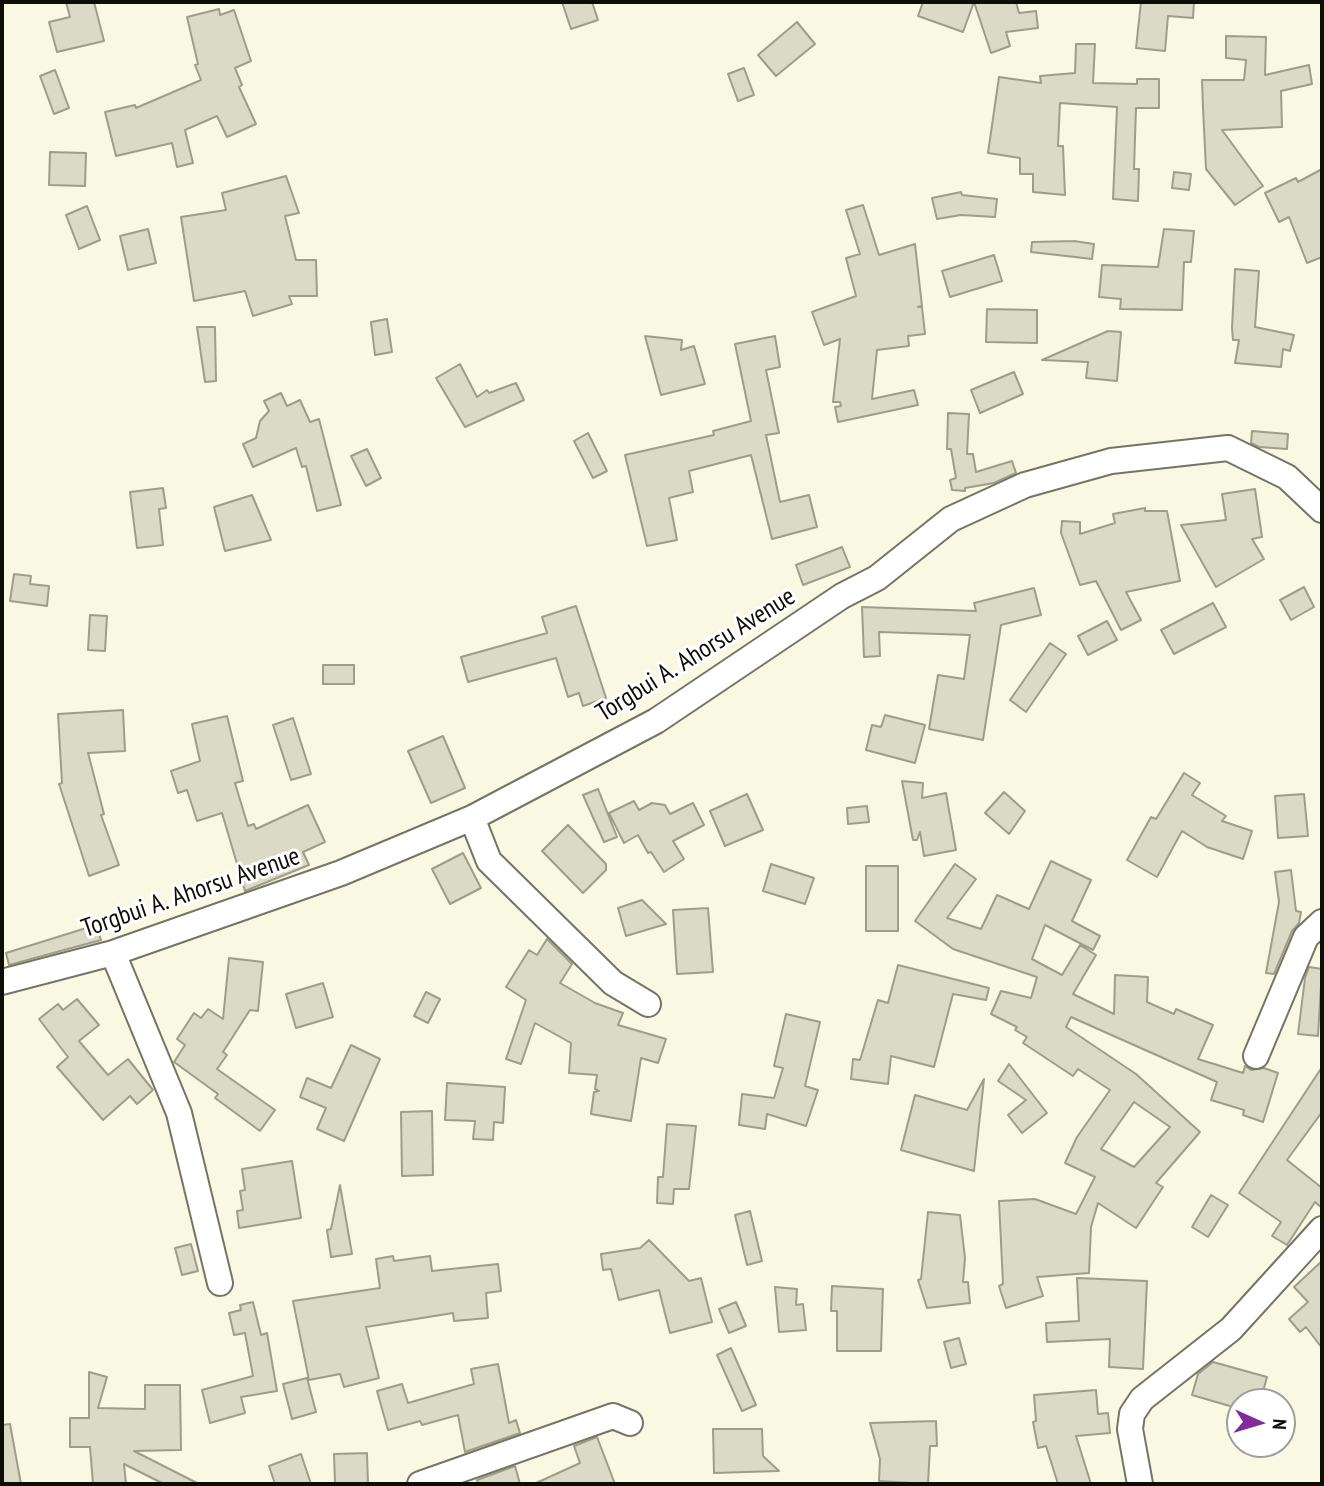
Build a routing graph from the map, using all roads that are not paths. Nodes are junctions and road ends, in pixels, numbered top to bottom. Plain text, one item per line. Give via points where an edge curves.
1 (1322, 510) edge
2 (472, 818) junction
3 (1322, 922) edge
4 (113, 953) junction
5 (2, 982) edge
6 (648, 1004) dead end
7 (1256, 1056) dead end
8 (1322, 1229) edge
9 (220, 1283) dead end
10 (630, 1423) dead end
11 (420, 1484) edge
12 (1140, 1484) edge

1 - 2 street, Torgbui A. Ahorsu Avenue via 1287,477 1228,448 1111,461 1025,485 951,519 877,578 656,721
2 - 4 street, Torgbui A. Ahorsu Avenue via 341,873
2 - 6 street via 489,861 613,983
3 - 7 street via 1306,937
4 - 5 street, Torgbui A. Ahorsu Avenue
4 - 9 street via 179,1113
8 - 12 street via 1231,1329 1142,1399 1132,1414 1130,1429
10 - 11 street via 613,1416

